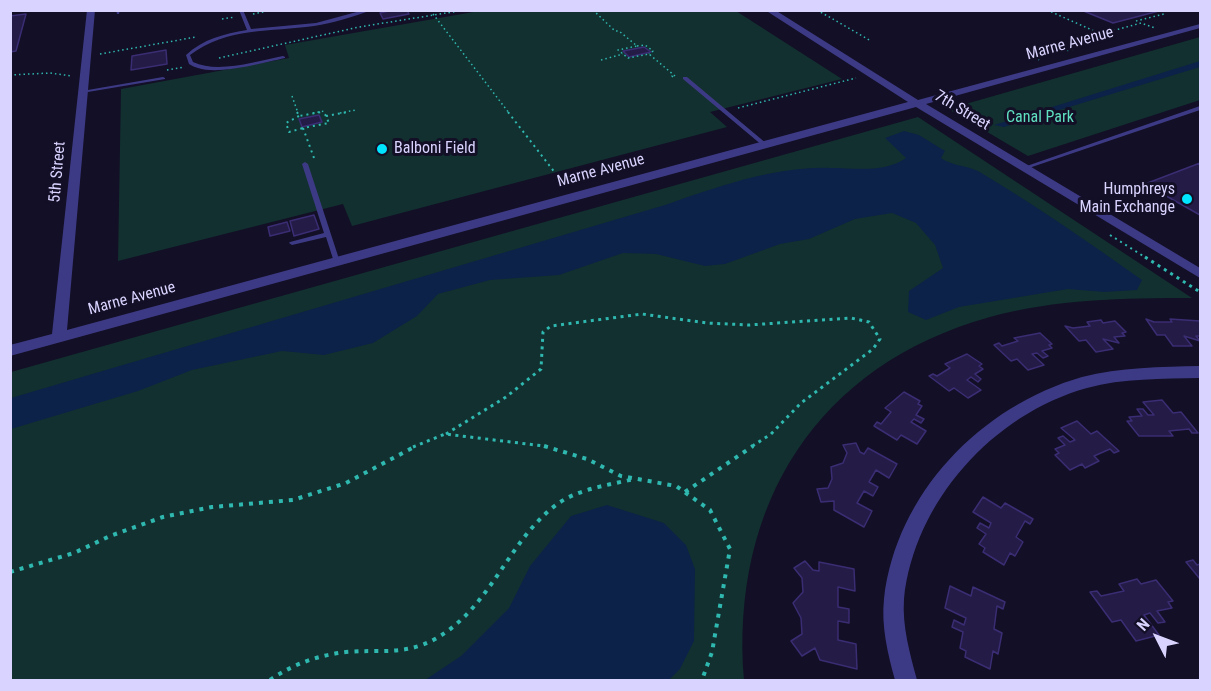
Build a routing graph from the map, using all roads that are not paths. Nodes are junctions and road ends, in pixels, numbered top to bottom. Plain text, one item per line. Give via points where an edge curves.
1 (92, 10) edge
2 (241, 10) edge
3 (370, 10) edge
4 (769, 10) edge
5 (359, 12) edge
6 (1200, 26) edge
7 (250, 31) junction
8 (283, 57) dead end
9 (128, 77) dead end
10 (163, 78) dead end
11 (683, 81) road end
12 (127, 84) junction
13 (82, 92) junction
14 (918, 104) junction
15 (1200, 108) edge
16 (765, 145) junction
17 (306, 164) dead end
18 (1024, 168) junction
19 (328, 234) junction
20 (292, 243) dead end
21 (337, 262) junction
22 (1200, 274) edge
23 (59, 338) junction
24 (10, 351) edge
25 (1200, 372) edge
26 (906, 681) edge

1 - 13 street, 5th Street
2 - 7 lane
3 - 5 lane
4 - 14 street, 7th Street
5 - 7 lane via 315,24
6 - 14 street, Marne Avenue
7 - 8 lane via 204,44 188,56 191,65 218,69
9 - 12 lane
10 - 12 lane
11 - 16 lane
12 - 13 lane
13 - 23 street, 5th Street
14 - 16 street, Marne Avenue
14 - 18 street, 7th Street
15 - 18 lane
16 - 21 street, Marne Avenue
17 - 19 lane
18 - 22 street, 7th Street
19 - 20 lane
19 - 21 lane
21 - 23 street, Marne Avenue
23 - 24 street, Marne Avenue
25 - 26 street via 1138,374 1083,383 1044,398 1001,422 965,452 920,516 904,554 894,600

